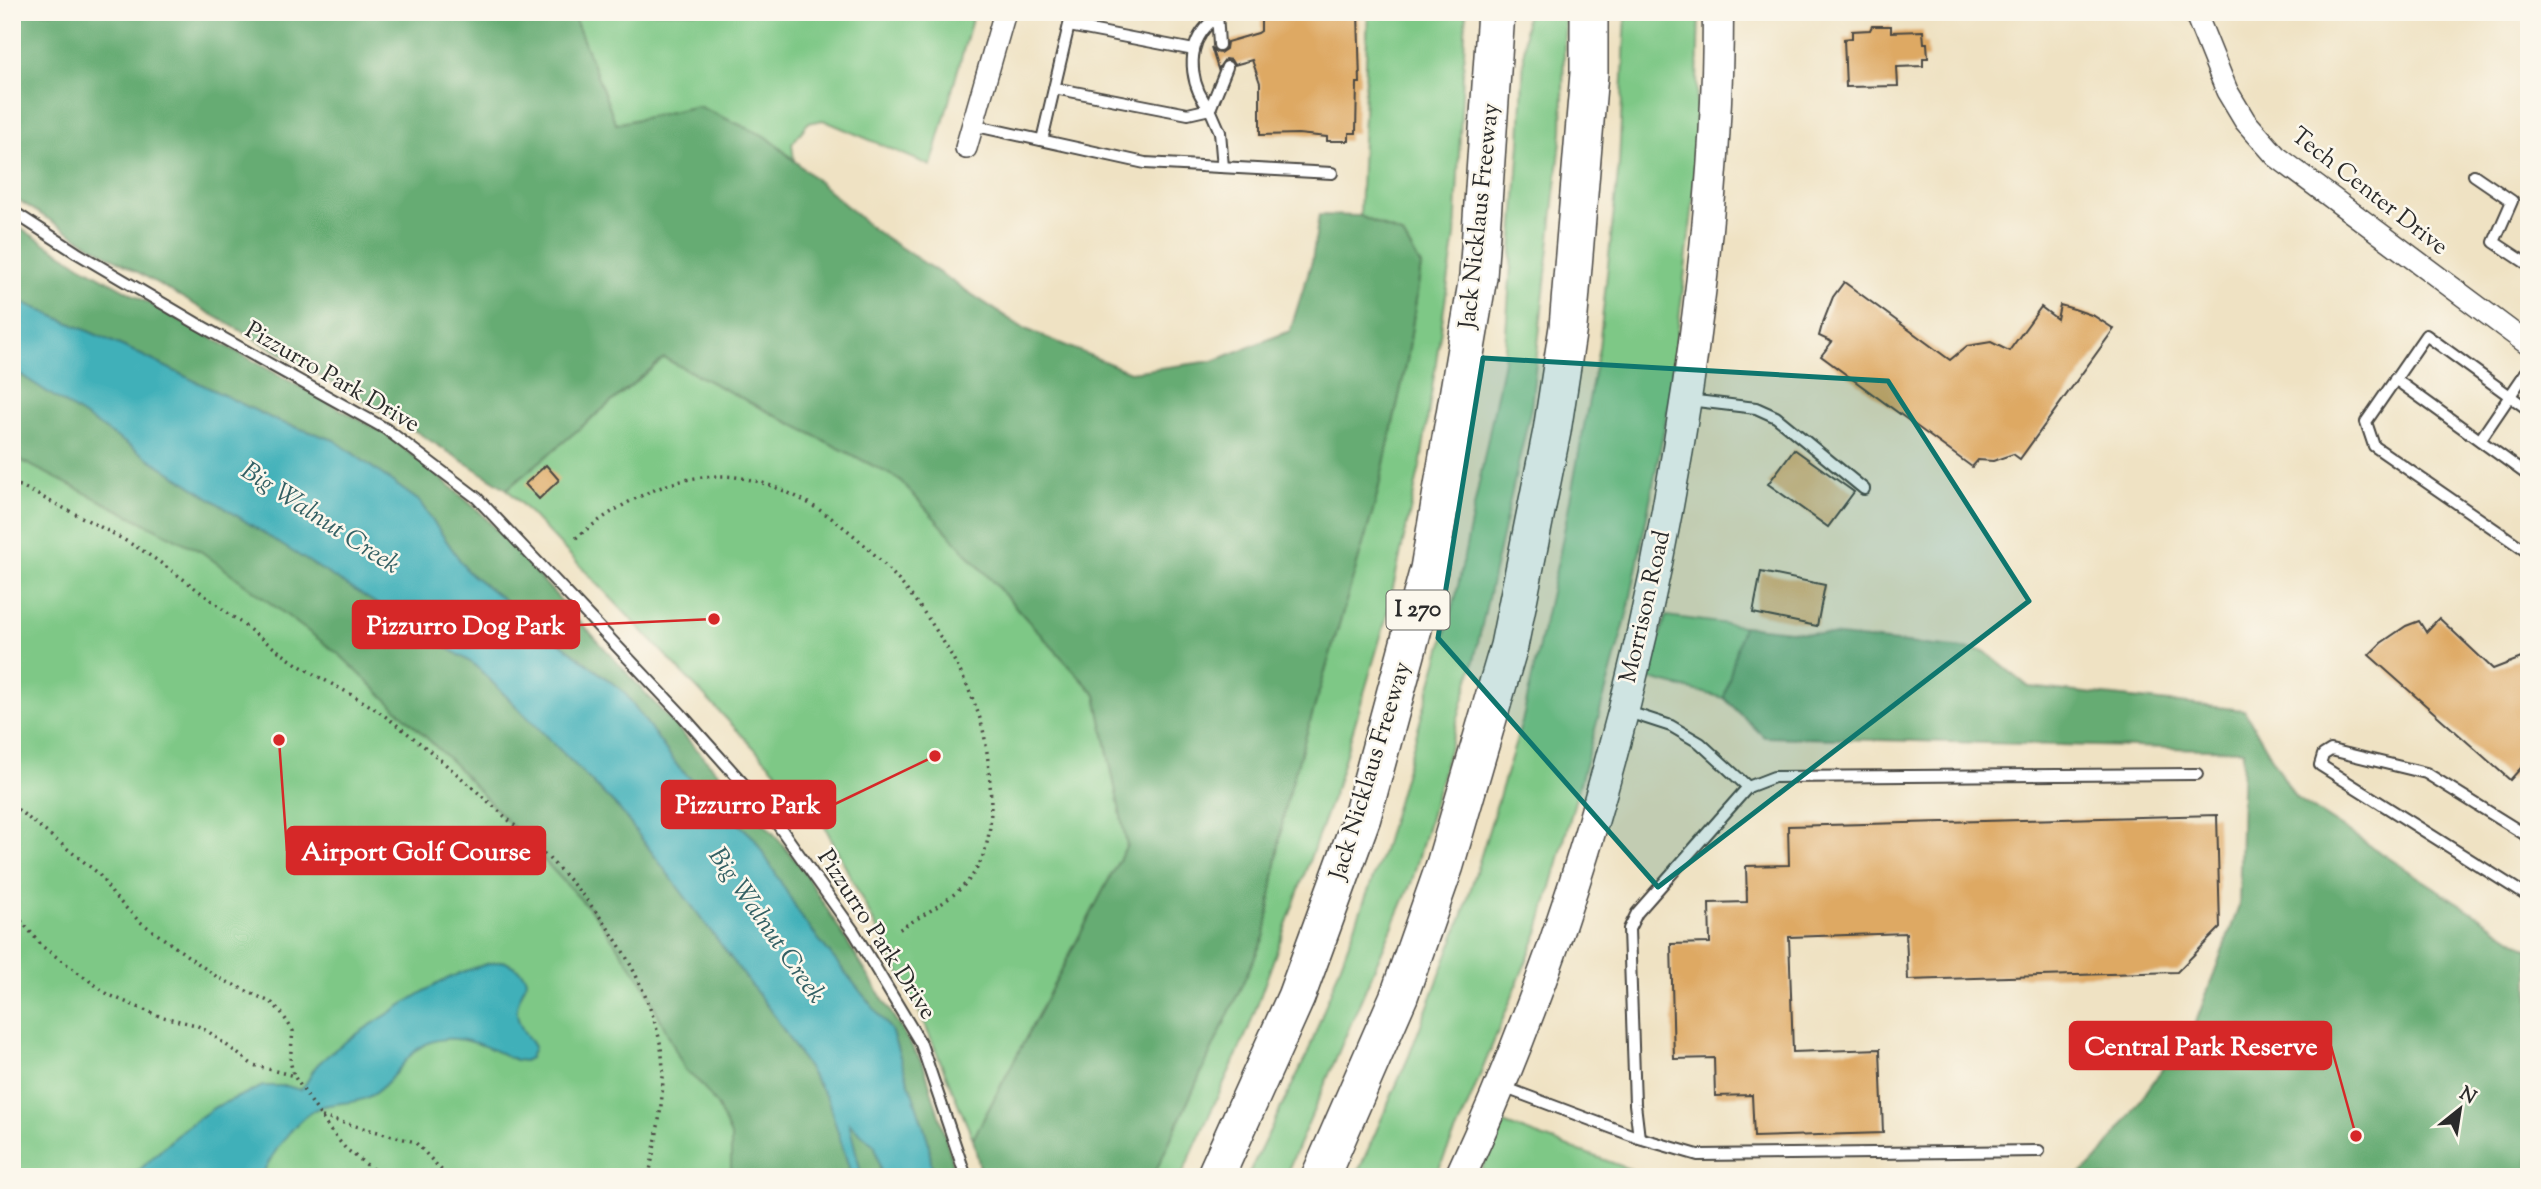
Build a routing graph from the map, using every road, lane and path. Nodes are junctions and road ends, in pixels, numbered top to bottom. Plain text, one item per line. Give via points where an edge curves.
1 (1004, 12) edge
2 (1072, 12) edge
3 (1496, 12) edge
4 (1589, 12) edge
5 (1718, 12) edge
6 (2194, 12) edge
7 (1217, 14) edge
8 (1069, 26) junction
9 (1219, 45) dead end
10 (1194, 50) junction
11 (1227, 67) dead end
12 (1054, 88) junction
13 (1210, 109) junction
14 (972, 125) junction
15 (1042, 140) junction
16 (966, 148) dead end
17 (1223, 167) junction
18 (1332, 173) dead end
19 (2474, 174) dead end
20 (12, 211) edge
21 (2529, 265) edge
22 (2529, 345) edge
23 (2529, 368) edge
24 (2395, 379) junction
25 (2510, 397) junction
26 (1686, 400) junction
27 (2529, 410) edge
28 (2480, 440) junction
29 (2529, 476) edge
30 (12, 484) edge
31 (1864, 489) dead end
32 (576, 538) dead end
33 (2529, 553) edge
34 (1622, 710) junction
35 (2197, 774) dead end
36 (1748, 787) junction
37 (12, 804) edge
38 (2529, 837) edge
39 (2529, 897) edge
40 (12, 910) edge
41 (897, 931) dead end
42 (294, 1076) junction
43 (1499, 1086) junction
44 (320, 1116) junction
45 (1639, 1138) junction
46 (2039, 1151) dead end
47 (383, 1177) edge
48 (448, 1177) edge
49 (649, 1177) edge
50 (966, 1177) edge
51 (1215, 1177) edge
52 (1320, 1177) edge
53 (1460, 1177) edge

1 - 14 street
2 - 8 lane
3 - 51 highway, Jack Nicklaus Freeway / I 270 via 1478,277 1429,569 1362,817 1296,997
4 - 52 highway via 1568,327 1509,646 1445,865 1403,982
5 - 26 street, Morrison Road via 1713,164
6 - 22 street, Tech Center Drive via 2227,91 2245,121 2276,156
7 - 9 lane
7 - 10 lane
8 - 10 lane
8 - 12 lane
10 - 13 lane via 1199,97
11 - 13 lane
12 - 13 lane via 1188,114
12 - 15 lane
13 - 17 lane via 1220,132
14 - 15 lane
14 - 16 street
15 - 17 lane via 1145,163
17 - 18 lane
19 - 21 lane via 2512,201 2494,242
20 - 50 lane, Pizzurro Park Drive via 196,323 386,429 477,498 771,815 854,932 921,1044
23 - 25 lane
24 - 25 lane via 2426,335
24 - 28 lane
24 - 33 lane via 2366,422 2374,446
25 - 27 lane
25 - 28 lane
26 - 31 lane via 1756,408 1776,417
26 - 34 street, Morrison Road via 1664,530
28 - 29 lane
30 - 49 path via 141,550 285,656 376,710 514,823 570,880 630,961 658,1033 662,1092
32 - 41 path via 677,481 733,477 784,490 809,503 858,541 913,600 953,658 979,713 989,767 992,824 984,854 967,883
34 - 36 lane via 1671,726 1700,743
34 - 43 street, Morrison Road via 1558,929
35 - 36 lane via 1774,777
36 - 45 lane via 1637,913 1629,929
37 - 42 path via 98,873 139,921 217,977 272,1003 293,1031 290,1061
38 - 39 lane via 2426,773 2331,750 2323,755 2320,765
40 - 42 path via 43,947 109,995 209,1032 253,1065
42 - 44 path
43 - 45 lane
43 - 53 street, Morrison Road
44 - 47 path via 346,1149
44 - 48 path via 415,1142
45 - 46 lane via 1698,1154

